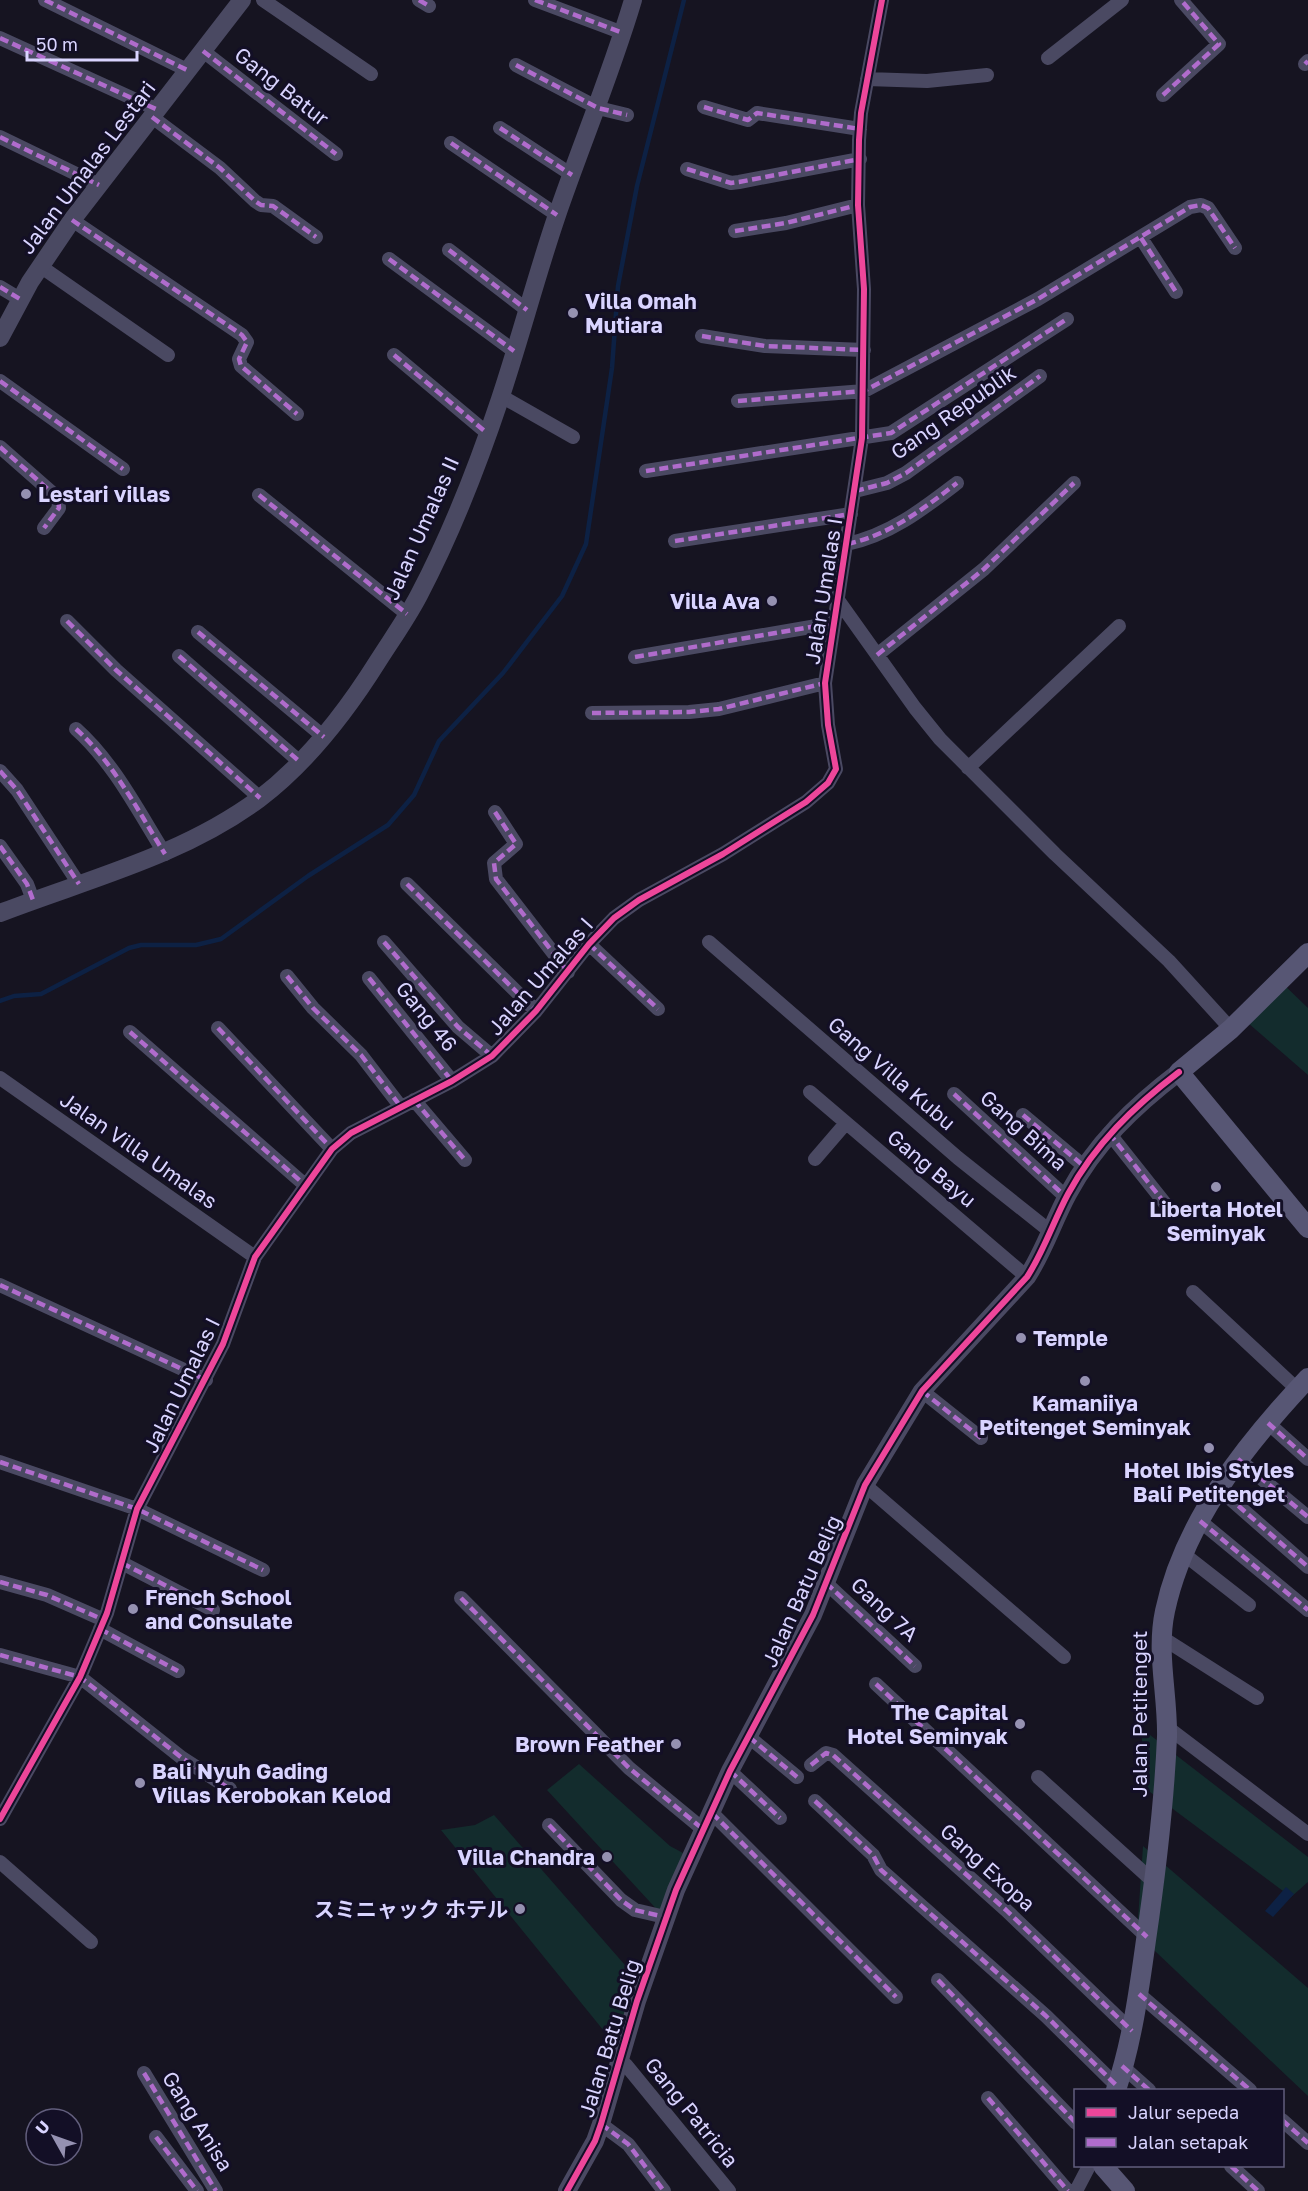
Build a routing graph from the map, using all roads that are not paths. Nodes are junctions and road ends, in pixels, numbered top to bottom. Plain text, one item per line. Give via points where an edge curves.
1 (45, 0) edge
2 (242, 0) edge
3 (263, 0) edge
4 (535, 0) edge
5 (633, 0) edge
6 (882, 0) edge
7 (1122, 0) edge
8 (1181, 0) edge
9 (623, 33) junction
10 (0, 38) edge
11 (203, 51) junction
12 (1048, 58) dead end
13 (516, 65) dead end
14 (187, 70) junction
15 (371, 74) dead end
16 (987, 75) dead end
17 (867, 79) junction
18 (1163, 95) dead end
19 (704, 107) dead end
20 (598, 108) junction
21 (155, 113) junction
22 (627, 115) dead end
23 (500, 128) dead end
24 (860, 129) junction
25 (0, 137) edge
26 (451, 143) dead end
27 (336, 154) dead end
28 (860, 159) junction
29 (687, 169) dead end
30 (572, 175) junction
31 (99, 185) junction
32 (858, 205) junction
33 (557, 215) junction
34 (72, 220) junction
35 (735, 231) dead end
36 (316, 237) dead end
37 (1141, 238) junction
38 (1235, 248) dead end
39 (449, 250) dead end
40 (389, 259) dead end
41 (40, 266) junction
42 (0, 287) edge
43 (1176, 292) dead end
44 (21, 299) junction
45 (527, 310) junction
46 (1067, 319) dead end
47 (702, 336) dead end
48 (0, 338) edge
49 (864, 350) junction
50 (514, 351) junction
51 (168, 355) dead end
52 (394, 355) dead end
53 (1040, 376) dead end
54 (0, 381) edge
55 (864, 391) junction
56 (501, 396) junction
57 (738, 401) dead end
58 (297, 414) dead end
59 (487, 433) junction
60 (573, 437) dead end
61 (862, 438) junction
62 (0, 447) edge
63 (123, 469) dead end
64 (646, 471) dead end
65 (957, 483) dead end
66 (1074, 483) dead end
67 (855, 492) junction
68 (259, 495) dead end
69 (851, 514) junction
70 (44, 528) dead end
71 (675, 541) dead end
72 (847, 543) junction
73 (838, 600) junction
74 (407, 614) junction
75 (67, 621) dead end
76 (834, 623) junction
77 (1119, 626) dead end
78 (198, 632) dead end
79 (877, 655) junction
80 (178, 656) dead end
81 (635, 657) dead end
82 (825, 683) junction
83 (592, 713) dead end
84 (76, 729) dead end
85 (324, 737) junction
86 (300, 762) junction
87 (968, 768) junction
88 (0, 771) edge
89 (260, 798) junction
90 (495, 812) dead end
91 (0, 846) edge
92 (165, 854) junction
93 (79, 884) junction
94 (407, 884) dead end
95 (33, 900) junction
96 (0, 913) edge
97 (384, 942) dead end
98 (709, 942) dead end
99 (589, 944) junction
100 (1308, 953) edge
101 (568, 972) junction
102 (287, 976) dead end
103 (369, 978) dead end
104 (658, 1009) dead end
105 (536, 1011) junction
106 (218, 1029) dead end
107 (1231, 1029) junction
108 (130, 1032) dead end
109 (492, 1056) junction
110 (1179, 1072) junction
111 (0, 1078) edge
112 (452, 1081) junction
113 (810, 1092) dead end
114 (954, 1094) dead end
115 (407, 1103) junction
116 (1023, 1115) dead end
117 (846, 1123) junction
118 (1109, 1133) junction
119 (332, 1149) junction
120 (815, 1159) dead end
121 (465, 1160) dead end
122 (1084, 1167) junction
123 (305, 1185) junction
124 (1066, 1197) junction
125 (1171, 1211) dead end
126 (1308, 1228) edge
127 (1051, 1232) junction
128 (255, 1257) junction
129 (1027, 1277) junction
130 (0, 1285) edge
131 (1193, 1292) dead end
132 (206, 1380) junction
133 (1303, 1383) edge
134 (922, 1391) junction
135 (1268, 1423) junction
136 (981, 1438) dead end
137 (1238, 1458) junction
138 (1308, 1459) edge
139 (0, 1462) edge
140 (865, 1485) junction
141 (1218, 1488) junction
142 (137, 1509) junction
143 (1308, 1517) edge
144 (1200, 1521) junction
145 (1185, 1555) junction
146 (122, 1563) junction
147 (1308, 1567) edge
148 (263, 1570) dead end
149 (0, 1582) edge
150 (826, 1583) junction
151 (461, 1598) dead end
152 (1250, 1605) dead end
153 (213, 1610) dead end
154 (1308, 1610) edge
155 (102, 1624) junction
156 (1161, 1637) junction
157 (0, 1655) edge
158 (1064, 1657) dead end
159 (915, 1666) dead end
160 (178, 1671) dead end
161 (80, 1677) junction
162 (876, 1684) dead end
163 (1257, 1698) dead end
164 (1167, 1727) junction
165 (749, 1737) junction
166 (812, 1765) dead end
167 (730, 1771) junction
168 (797, 1777) dead end
169 (1038, 1777) dead end
170 (230, 1789) dead end
171 (815, 1801) dead end
172 (780, 1818) dead end
173 (0, 1819) edge
174 (708, 1822) junction
175 (549, 1825) dead end
176 (1308, 1834) edge
177 (0, 1862) edge
178 (1154, 1882) junction
179 (665, 1917) junction
180 (1147, 1937) junction
181 (91, 1941) dead end
182 (938, 1980) dead end
183 (1139, 1994) junction
184 (896, 1997) dead end
185 (1132, 2031) junction
186 (621, 2062) junction
187 (1122, 2066) junction
188 (144, 2073) dead end
189 (1116, 2088) edge
190 (1147, 2089) edge
191 (1248, 2089) edge
192 (988, 2098) dead end
193 (1074, 2121) edge
194 (1284, 2122) edge
195 (601, 2124) junction
196 (156, 2138) dead end
197 (1308, 2143) edge
198 (1088, 2167) edge
199 (1104, 2167) edge
200 (1231, 2167) edge
201 (1256, 2189) edge
202 (197, 2191) edge
203 (216, 2191) edge
204 (567, 2191) edge
205 (664, 2191) edge
206 (729, 2191) edge
207 (1068, 2191) edge
208 (1076, 2191) edge
209 (1125, 2191) edge

1 - 14 street
2 - 11 street, Jalan Umalas Lestari
3 - 15 street
4 - 9 street
5 - 9 street, Jalan Umalas II
6 - 17 street, Jalan Umalas I
7 - 12 street
8 - 18 street via 1219,44
9 - 20 street, Jalan Umalas II
10 - 21 street
11 - 14 street, Jalan Umalas Lestari
11 - 27 street, Gang Batur
13 - 20 street
14 - 21 street, Jalan Umalas Lestari
16 - 17 street via 927,81
17 - 24 street, Jalan Umalas I
19 - 24 street via 748,120 757,114
20 - 22 street
20 - 30 street, Jalan Umalas II
21 - 31 street, Jalan Umalas Lestari
21 - 36 street via 255,201 273,206
23 - 30 street
24 - 28 street, Jalan Umalas I
25 - 31 street
26 - 33 street
28 - 29 street via 739,183
28 - 32 street, Jalan Umalas I
30 - 33 street, Jalan Umalas II
31 - 34 street, Jalan Umalas Lestari
32 - 35 street
32 - 49 street, Jalan Umalas I
33 - 45 street, Jalan Umalas II
34 - 41 street, Jalan Umalas Lestari
34 - 58 street via 242,335 247,342 239,360 241,366
37 - 38 street via 1190,207 1201,205 1208,208
37 - 43 street
37 - 55 street via 1038,300
39 - 45 street
40 - 50 street
41 - 44 street, Jalan Umalas Lestari
41 - 51 street
42 - 44 street
44 - 48 street, Jalan Umalas Lestari
45 - 50 street, Jalan Umalas II
46 - 61 street via 891,433
47 - 49 street via 765,346
49 - 55 street, Jalan Umalas I
50 - 56 street, Jalan Umalas II
52 - 59 street
53 - 67 street, Gang Republik via 906,473
54 - 63 street
55 - 57 street
55 - 61 street, Jalan Umalas I
56 - 59 street, Jalan Umalas II
56 - 60 street
59 - 74 street, Jalan Umalas II via 444,542
61 - 64 street
61 - 67 street, Jalan Umalas I
62 - 70 street via 58,498 59,508
65 - 72 street via 914,516 868,539
66 - 79 street via 984,569
67 - 69 street, Jalan Umalas I
68 - 74 street
69 - 71 street
69 - 72 street, Jalan Umalas I
72 - 73 street, Jalan Umalas I
73 - 76 street, Jalan Umalas I
73 - 79 street
74 - 85 street, Jalan Umalas II via 366,681
75 - 89 street
76 - 81 street
76 - 82 street, Jalan Umalas I
77 - 87 street
78 - 85 street
79 - 87 street via 915,708
80 - 86 street
82 - 83 street via 719,709
82 - 99 street, Jalan Umalas I via 836,768 828,783 806,802 723,854 639,900 614,918
84 - 92 street via 117,778
85 - 86 street, Jalan Umalas II
86 - 89 street, Jalan Umalas II
87 - 107 street via 1169,961
88 - 93 street via 17,790
89 - 92 street, Jalan Umalas II via 200,837
90 - 101 street via 516,844 494,863 496,879
91 - 95 street via 27,884
92 - 93 street, Jalan Umalas II
93 - 95 street, Jalan Umalas II
94 - 105 street
95 - 96 street, Jalan Umalas II
97 - 109 street via 458,1027
98 - 127 street, Gang Villa Kubu via 958,1158
99 - 101 street, Jalan Umalas I
99 - 104 street
100 - 107 main road
101 - 105 street, Jalan Umalas I
102 - 115 street via 313,1008
103 - 112 street, Gang 46
105 - 109 street, Jalan Umalas I
106 - 119 street
107 - 110 main road
108 - 123 street
109 - 112 street, Jalan Umalas I
110 - 118 street, Jalan Batu Belig
110 - 126 main road
111 - 128 street, Jalan Villa Umalas
112 - 115 street, Jalan Umalas I
113 - 117 street, Gang Bayu
114 - 124 street, Gang Bima
115 - 119 street, Jalan Umalas I via 351,1133
115 - 121 street
116 - 122 street, Gang Bima
117 - 120 street
117 - 129 street, Gang Bayu
118 - 122 street, Jalan Batu Belig
118 - 125 street
119 - 123 street, Jalan Umalas I
122 - 124 street, Jalan Batu Belig
123 - 128 street, Jalan Umalas I
124 - 127 street, Jalan Batu Belig
127 - 129 street, Jalan Batu Belig
128 - 132 street, Jalan Umalas I
129 - 134 street, Jalan Batu Belig
130 - 132 street
131 - 133 street
132 - 142 street, Jalan Umalas I
133 - 135 main road, Jalan Petitenget
134 - 136 street
134 - 140 street, Jalan Batu Belig
135 - 137 main road, Jalan Petitenget
135 - 138 street
137 - 141 main road, Jalan Petitenget
137 - 143 street
139 - 142 street
140 - 150 street, Jalan Batu Belig
140 - 158 street
141 - 144 main road, Jalan Petitenget
141 - 147 street
142 - 146 street, Jalan Umalas I
142 - 148 street
144 - 145 main road, Jalan Petitenget
144 - 154 street
145 - 152 street
145 - 156 main road, Jalan Petitenget via 1166,1608
146 - 153 street
146 - 155 street, Jalan Umalas I
149 - 155 street via 47,1595
150 - 159 street, Gang 7A
150 - 165 street, Jalan Batu Belig via 802,1640
151 - 174 street via 629,1768
155 - 160 street
155 - 161 street, Jalan Umalas I
156 - 163 street
156 - 164 main road, Jalan Petitenget
157 - 161 street
161 - 170 street via 182,1758
161 - 173 street, Jalan Umalas I
162 - 180 street
164 - 176 street
164 - 178 main road, Jalan Petitenget
165 - 167 street, Jalan Batu Belig
165 - 168 street
166 - 185 street, Gang Exopa via 826,1753 833,1755
167 - 172 street
167 - 174 street, Jalan Batu Belig
169 - 178 street
171 - 189 street via 873,1855 881,1870 1046,2016
174 - 179 street, Jalan Batu Belig
174 - 184 street
175 - 179 street via 621,1900 635,1910
177 - 181 street
178 - 180 main road, Jalan Petitenget
179 - 186 street, Jalan Batu Belig
180 - 183 main road, Jalan Petitenget
182 - 193 street
183 - 185 main road, Jalan Petitenget
183 - 191 street
185 - 187 main road, Jalan Petitenget
186 - 195 street, Jalan Batu Belig
186 - 206 street, Gang Patricia
187 - 189 main road, Jalan Petitenget
187 - 190 street
188 - 203 street, Gang Anisa
192 - 207 street
194 - 197 street
195 - 204 street, Jalan Batu Belig
195 - 205 street via 628,2144
196 - 202 street
198 - 208 street
199 - 209 main road
200 - 201 street

